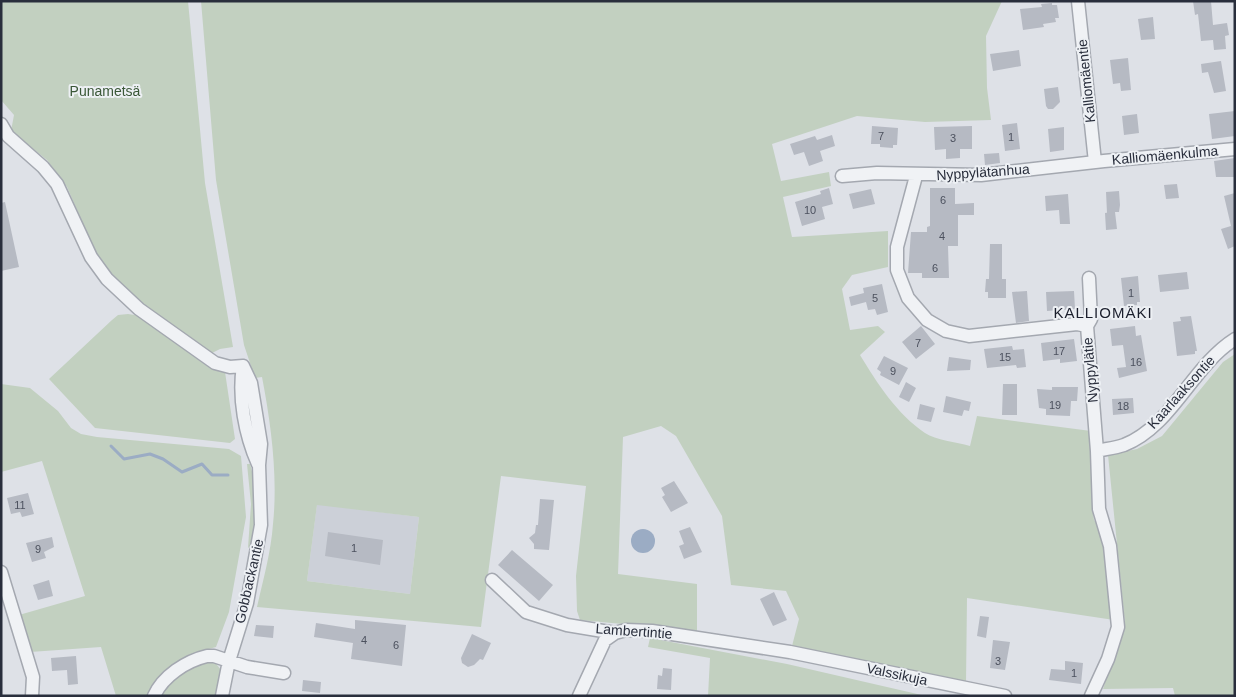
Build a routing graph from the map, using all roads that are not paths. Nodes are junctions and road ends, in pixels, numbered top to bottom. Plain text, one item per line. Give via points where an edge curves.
1 (1078, 1) edge
2 (1, 124) edge
3 (1235, 149) edge
4 (1095, 162) junction
5 (842, 176) dead end
6 (916, 176) junction
7 (1089, 278) dead end
8 (1086, 326) junction
9 (1235, 339) edge
10 (1097, 451) junction
11 (1, 572) edge
12 (492, 580) dead end
13 (615, 633) junction
14 (790, 652) joint
15 (229, 661) junction
16 (284, 673) dead end
17 (32, 696) edge
18 (154, 696) edge
19 (222, 696) edge
20 (579, 696) edge
21 (1005, 696) edge
22 (1091, 696) edge

1 - 4 street, Kalliomäentie
2 - 15 street, Gobbackantie via 8,136 57,184 91,257 107,279 139,309 215,363 243,366 251,383 261,444 262,508 247,603
3 - 4 street, Kalliomäenkulma
4 - 6 street, Nyppylätanhua via 981,175
5 - 6 street, Nyppylätanhua via 877,173
6 - 8 street, Nyppylätie via 899,237 897,270 908,298 927,320 946,331 969,336 1078,324
7 - 8 street via 1091,319
8 - 10 street, Nyppylätie
9 - 10 street, Kaarlaaksontie via 1207,362 1149,429 1122,446
10 - 22 street, Nyppylätie via 1099,510 1110,546 1118,627
11 - 17 street via 33,678
12 - 13 street, Lambertintie via 526,612 567,625
13 - 14 street, Lambertintie via 652,631
13 - 20 street via 605,640
14 - 21 street, Valssikuja
15 - 16 street
15 - 18 street via 214,656 202,657 168,676
15 - 19 street, Gobbackantie

